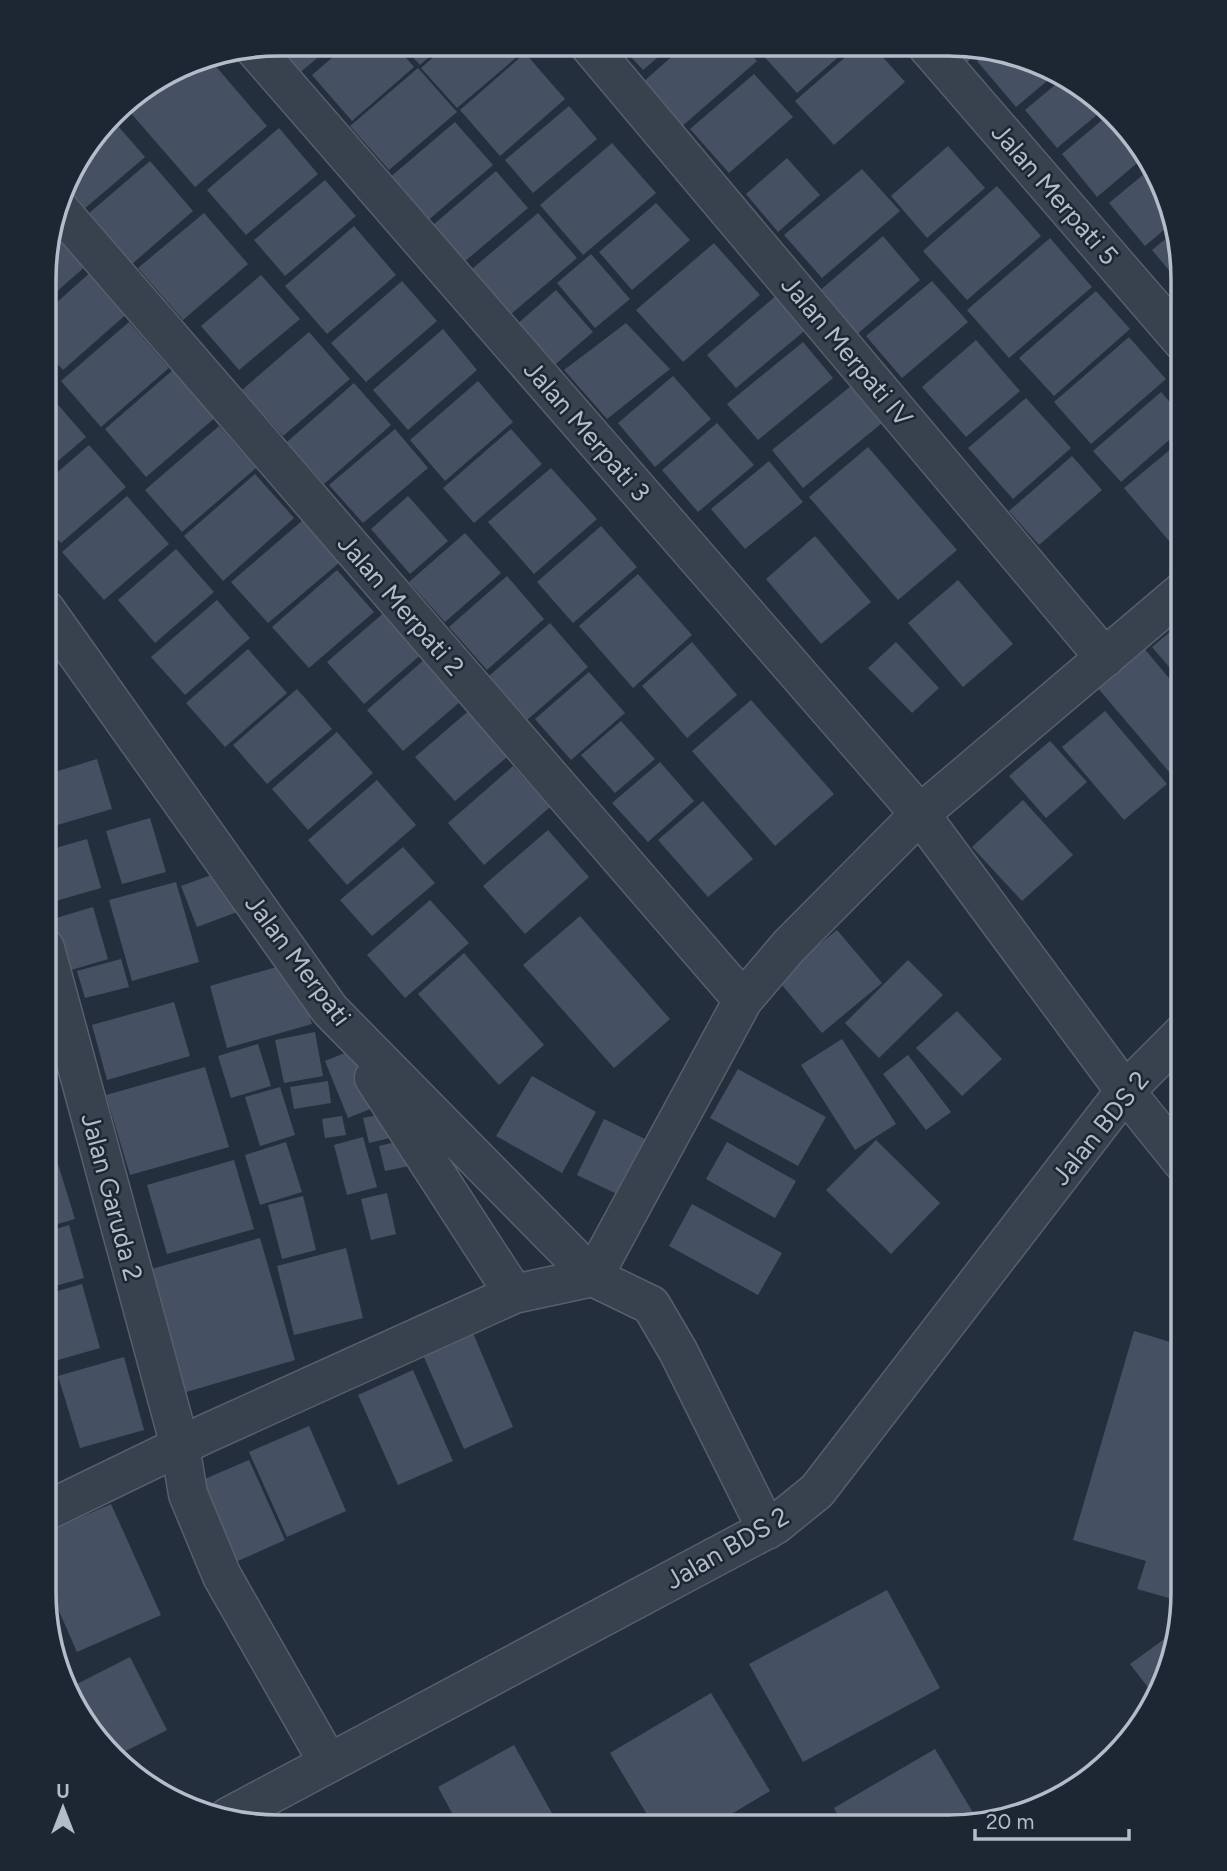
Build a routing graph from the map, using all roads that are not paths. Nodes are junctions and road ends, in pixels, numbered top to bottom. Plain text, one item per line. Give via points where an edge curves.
1 (261, 56) edge
2 (598, 56) edge
3 (936, 56) edge
4 (65, 216) edge
5 (1171, 328) edge
6 (1171, 601) edge
7 (56, 624) edge
8 (1105, 658) junction
9 (920, 814) junction
10 (56, 989) edge
11 (743, 1000) junction
12 (330, 1010) junction
13 (1171, 1045) edge
14 (1125, 1091) junction
15 (1171, 1148) edge
16 (593, 1277) junction
17 (514, 1294) junction
18 (180, 1446) junction
19 (56, 1506) edge
20 (767, 1530) junction
21 (328, 1762) junction
22 (239, 1811) edge

1 - 9 street, Jalan Merpati 3
2 - 8 street, Jalan Merpati IV
3 - 5 street, Jalan Merpati 5
4 - 11 street, Jalan Merpati 2
6 - 8 street
7 - 12 street, Jalan Merpati
8 - 9 street
9 - 11 street via 789,946
9 - 14 street, Jalan Merpati 3
10 - 18 street, Jalan Garuda 2
11 - 16 street
12 - 16 street, Jalan Merpati
12 - 17 street
13 - 14 street, Jalan BDS 2
14 - 15 street, Jalan Merpati 3
14 - 20 street, Jalan BDS 2 via 817,1491
16 - 17 street
16 - 20 street, Jalan Merpati via 651,1305
17 - 18 street
18 - 19 street
18 - 21 street, Jalan Garuda 2 via 188,1494 222,1576
20 - 21 street, Jalan BDS 2
21 - 22 street, Jalan BDS 2

